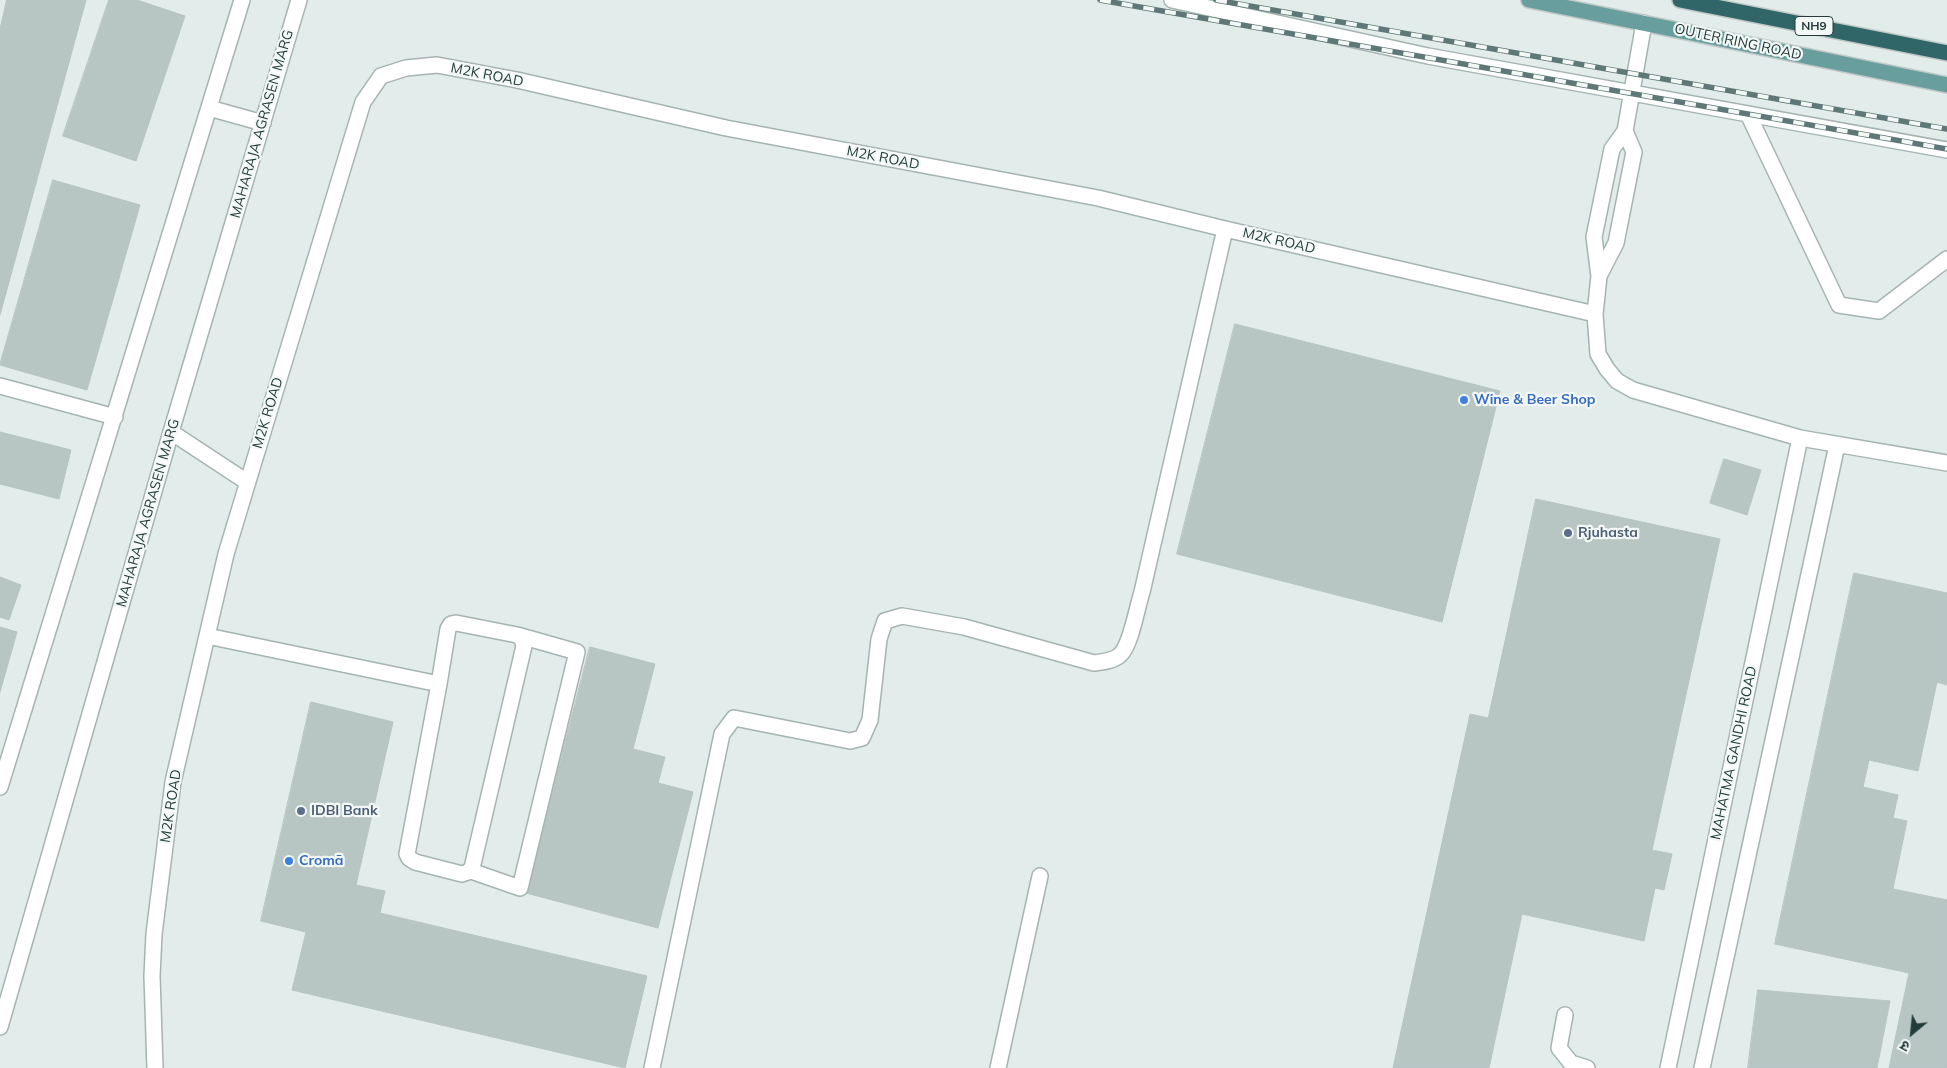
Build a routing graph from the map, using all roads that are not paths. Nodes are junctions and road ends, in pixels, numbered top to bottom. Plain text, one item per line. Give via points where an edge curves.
1 (242, 0) edge
2 (299, 0) edge
3 (1172, 0) edge
4 (1529, 0) edge
5 (1680, 0) edge
6 (1644, 23) junction
7 (1947, 53) edge
8 (1947, 85) edge
9 (1631, 92) junction
10 (209, 108) junction
11 (1748, 114) junction
12 (263, 123) junction
13 (1625, 131) junction
14 (1947, 150) edge
15 (1225, 229) junction
16 (1947, 259) edge
17 (1599, 276) junction
18 (1595, 314) junction
19 (0, 386) edge
20 (115, 417) junction
21 (171, 432) junction
22 (1800, 438) junction
23 (1837, 445) junction
24 (1947, 463) edge
25 (247, 482) junction
26 (517, 635) junction
27 (207, 636) junction
28 (439, 684) junction
29 (0, 787) edge
30 (471, 871) junction
31 (1040, 876) dead end
32 (1565, 1015) dead end
33 (0, 1027) edge
34 (155, 1068) edge
35 (652, 1068) edge
36 (998, 1068) edge
37 (1588, 1068) edge
38 (1668, 1068) edge
39 (1702, 1068) edge

1 - 10 street
2 - 12 street, MAHARAJA AGRASEN MARG
3 - 9 street via 1428,56
4 - 6 main road, OUTER RING ROAD
5 - 7 highway, NH9
6 - 8 main road, OUTER RING ROAD
6 - 9 street
9 - 11 street
9 - 13 street
10 - 12 street
10 - 20 street
11 - 14 street
11 - 16 street via 1838,306 1879,311
12 - 21 street, MAHARAJA AGRASEN MARG
13 - 17 street via 1612,150 1594,237
13 - 17 street via 1634,152 1616,243
15 - 18 street, M2K ROAD
15 - 25 street, M2K ROAD via 1098,198 726,128 508,78 436,65 406,68 381,76 363,102
15 - 35 street via 1142,592 1120,654 1108,661 1094,663 964,627 902,616 886,621 879,639 870,720 862,738 850,741 734,718 722,734
17 - 18 street
18 - 22 street via 1598,354 1606,369 1633,390
19 - 20 street
20 - 29 street
21 - 25 street
21 - 33 street, MAHARAJA AGRASEN MARG
22 - 23 street
22 - 38 street, MAHATMA GANDHI ROAD
23 - 24 street
23 - 39 street
25 - 27 street, M2K ROAD
26 - 28 street via 451,624
26 - 30 street via 524,646
26 - 30 street via 577,652 520,888
27 - 28 street
27 - 34 street, M2K ROAD via 173,782 158,894 152,976
28 - 30 street via 407,854 415,862 462,874
31 - 36 street
32 - 37 street via 1559,1048 1571,1063

